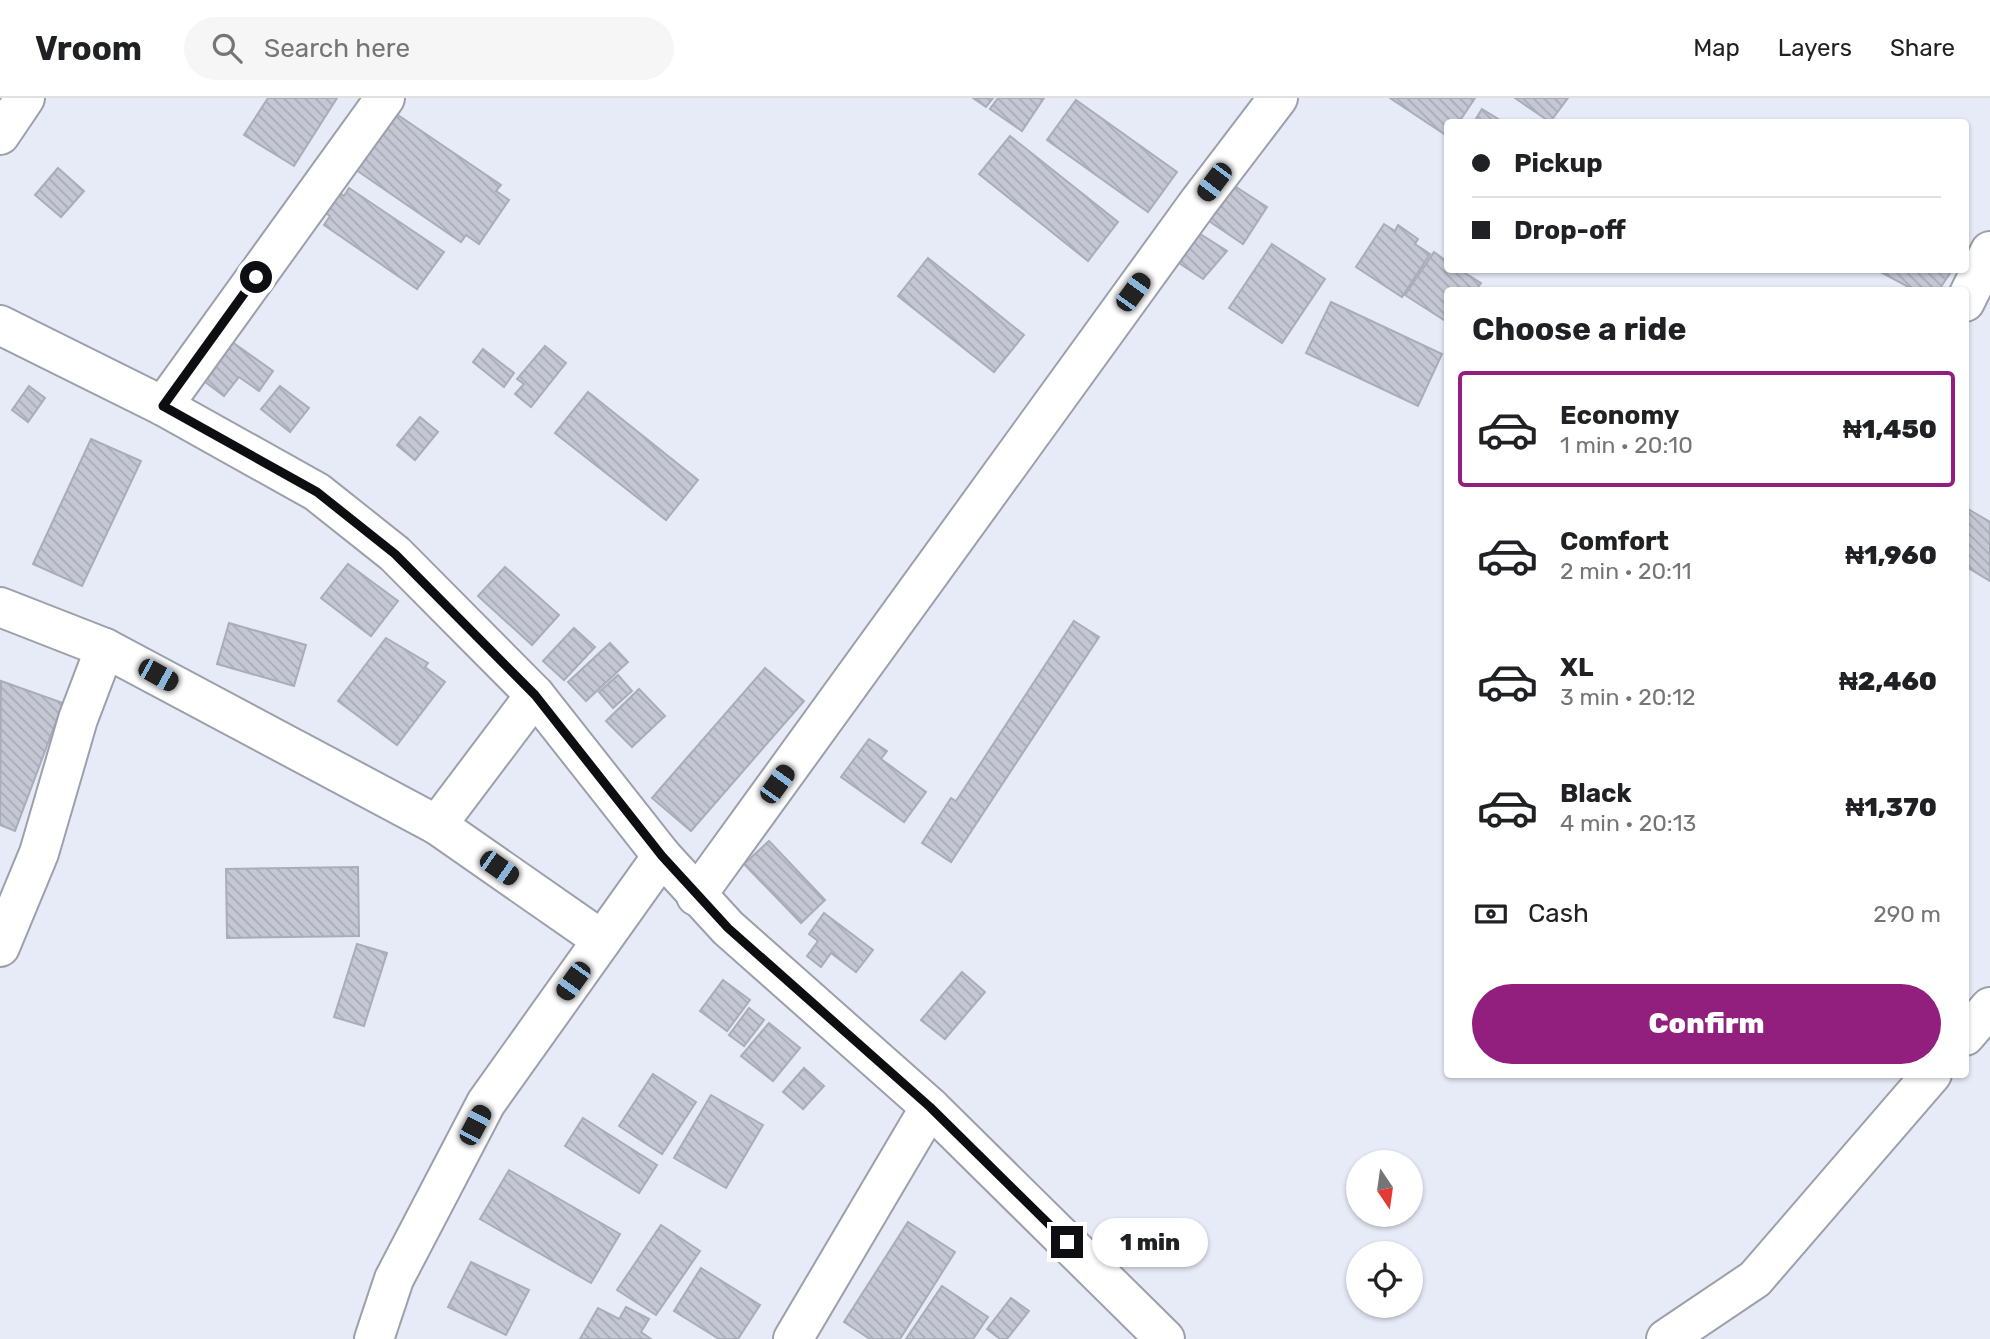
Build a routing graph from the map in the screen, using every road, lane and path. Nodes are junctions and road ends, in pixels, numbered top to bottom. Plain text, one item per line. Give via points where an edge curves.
1 (26, 98) edge
2 (385, 98) edge
3 (1278, 98) edge
4 (0, 135) edge
5 (1990, 251) edge
6 (1969, 294) edge
7 (0, 325) edge
8 (163, 406) junction
9 (0, 607) edge
10 (104, 649) junction
11 (535, 695) junction
12 (437, 825) junction
13 (662, 856) junction
14 (696, 896) junction
15 (602, 940) junction
16 (0, 947) edge
17 (1990, 1007) edge
18 (1969, 1031) edge
19 (1929, 1078) edge
20 (930, 1107) junction
21 (374, 1339) edge
22 (793, 1339) edge
23 (1165, 1339) edge
24 (1666, 1339) edge

1 - 4 street
2 - 8 street
3 - 14 street
5 - 6 street
7 - 8 street
8 - 11 street via 317,492 395,554
9 - 10 street
10 - 12 street
10 - 16 street via 78,719 39,853
11 - 12 street
11 - 13 street
12 - 15 street
13 - 14 street
13 - 15 street
14 - 20 street
15 - 21 street via 486,1103 394,1279
17 - 18 street
19 - 24 street via 1755,1279
20 - 22 street
20 - 23 street

